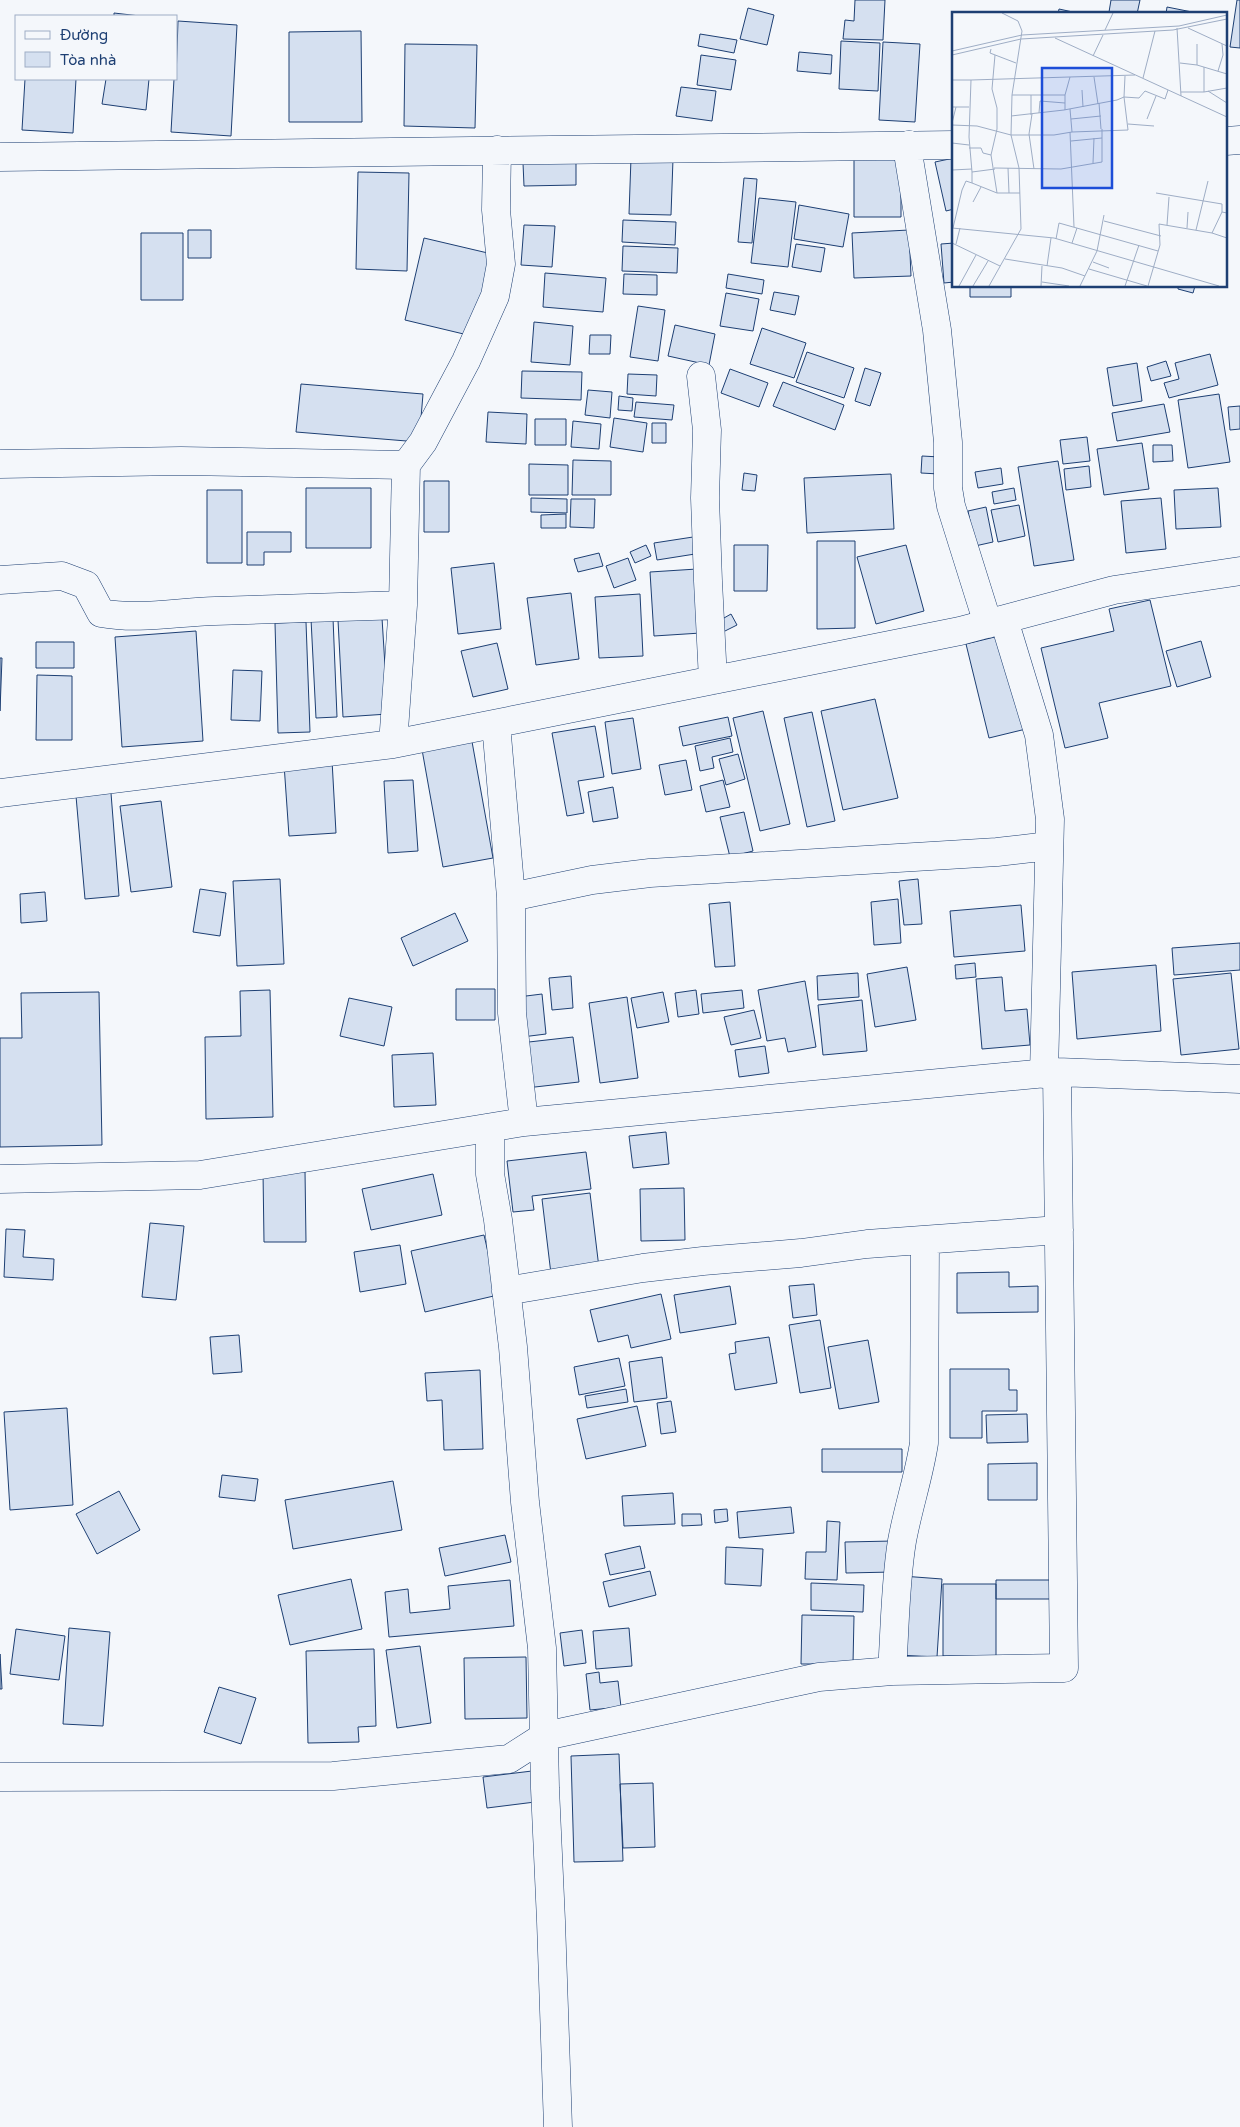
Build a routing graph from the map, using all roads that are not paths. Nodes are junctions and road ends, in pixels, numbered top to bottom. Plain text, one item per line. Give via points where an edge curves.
1 (909, 145) junction
2 (952, 145) edge
3 (497, 150) junction
4 (0, 157) edge
5 (701, 376) dead end
6 (0, 464) edge
7 (406, 465) junction
8 (1240, 571) edge
9 (0, 580) edge
10 (403, 606) junction
11 (996, 622) junction
12 (713, 680) junction
13 (496, 724) junction
14 (393, 744) junction
15 (0, 793) edge
16 (1049, 846) junction
17 (511, 897) junction
18 (1051, 1073) junction
19 (1240, 1079) edge
20 (524, 1122) junction
21 (490, 1128) junction
22 (0, 1180) edge
23 (1059, 1230) junction
24 (925, 1240) junction
25 (506, 1291) junction
26 (892, 1672) junction
27 (545, 1736) junction
28 (0, 1777) edge
29 (558, 2127) edge

1 - 2 street
1 - 3 street
1 - 11 street via 937,330 951,506
3 - 4 street
3 - 7 street via 496,210 502,264 495,296 466,361 423,442
5 - 12 street via 707,430 706,507
6 - 7 street
7 - 10 street
8 - 11 street via 1114,590
9 - 10 street via 62,576 86,585 101,612 119,616
10 - 14 street
11 - 12 street
11 - 16 street via 1039,735 1050,819
12 - 13 street
13 - 14 street
13 - 17 street
14 - 15 street
16 - 17 street via 997,852 650,872
16 - 18 street
17 - 20 street via 512,1013
18 - 19 street
18 - 20 street
18 - 23 street
20 - 21 street
21 - 22 street via 200,1175
21 - 25 street via 490,1174
23 - 24 street
23 - 26 street via 1064,1668
24 - 25 street via 643,1268
24 - 26 street via 924,1443 902,1544
25 - 27 street via 542,1648
26 - 27 street via 819,1677
27 - 28 street via 509,1759 332,1776
27 - 29 street

